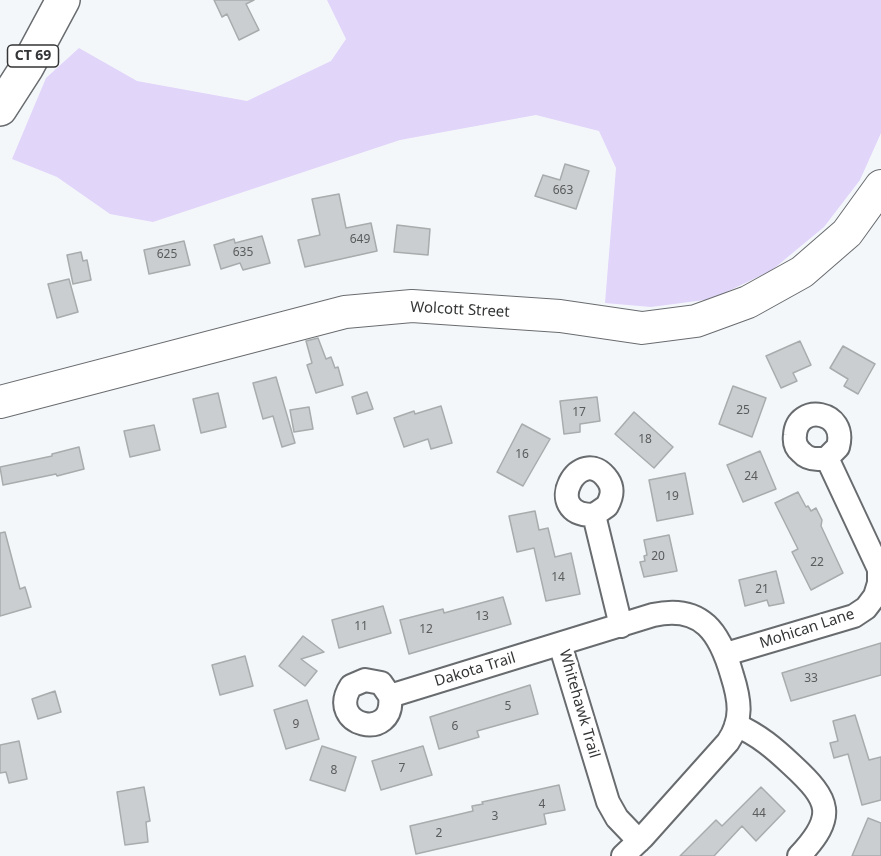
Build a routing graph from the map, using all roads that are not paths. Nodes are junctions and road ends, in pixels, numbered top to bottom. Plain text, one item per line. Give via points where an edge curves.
1 (63, 0) edge
2 (0, 109) edge
3 (881, 186) edge
4 (0, 402) edge
5 (826, 458) dead end
6 (594, 514) dead end
7 (621, 626) junction
8 (560, 644) junction
9 (726, 654) junction
10 (390, 696) dead end
11 (736, 725) junction
12 (631, 849) edge
13 (799, 856) edge

1 - 2 main road, CT 69
3 - 4 main road, Wolcott Street via 847,233 802,272 748,302 696,321 642,328 560,316 412,306 345,312
5 - 9 street, Mohican Lane via 877,561 879,583 875,596 854,616
6 - 7 street
7 - 8 street, Whitehawk Trail
7 - 9 street, Whitehawk Trail via 663,613 681,613 713,630
8 - 10 street, Dakota Trail
8 - 12 street, Whitehawk Trail via 608,802
9 - 11 street, Whitehawk Trail via 739,699
11 - 12 street, Whitehawk Trail via 728,742
11 - 13 street via 767,741 820,795 823,823 818,836

